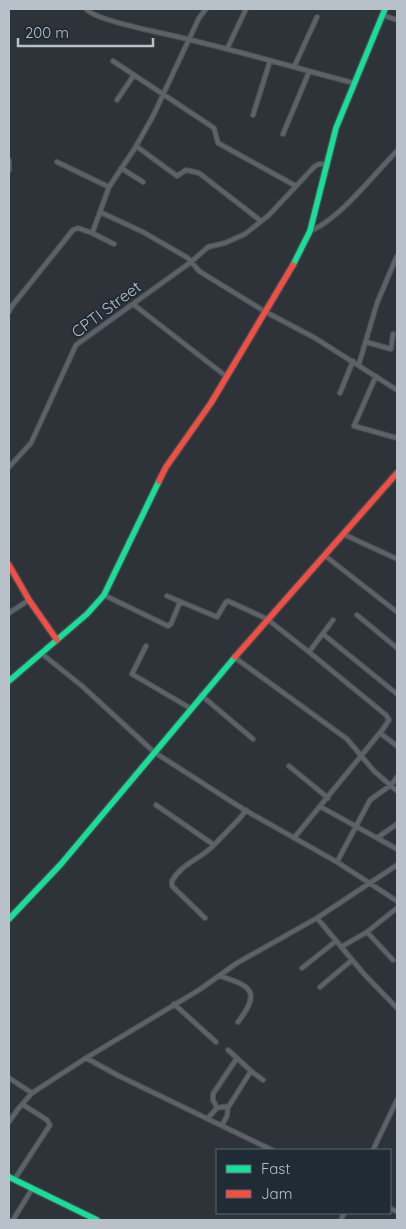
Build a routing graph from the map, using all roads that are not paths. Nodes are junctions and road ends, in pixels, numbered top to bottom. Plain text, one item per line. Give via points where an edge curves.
1 (86, 9) edge
2 (206, 9) edge
3 (246, 9) edge
4 (383, 12) edge
5 (317, 17) dead end
6 (397, 20) edge
7 (189, 39) junction
8 (227, 49) junction
9 (113, 61) dead end
10 (270, 61) junction
11 (294, 67) junction
12 (309, 72) junction
13 (134, 75) junction
14 (354, 83) junction
15 (163, 94) junction
16 (117, 100) dead end
17 (253, 114) dead end
18 (283, 134) dead end
19 (136, 146) junction
20 (397, 151) edge
21 (9, 160) edge
22 (57, 162) dead end
23 (326, 164) junction
24 (121, 168) junction
25 (9, 170) edge
26 (143, 182) dead end
27 (296, 186) junction
28 (109, 187) junction
29 (100, 212) junction
30 (260, 221) junction
31 (310, 231) junction
32 (92, 233) junction
33 (114, 244) dead end
34 (397, 256) edge
35 (191, 262) junction
36 (392, 268) junction
37 (396, 271) edge
38 (133, 304) junction
39 (9, 312) edge
40 (264, 312) junction
41 (393, 334) dead end
42 (366, 342) junction
43 (353, 362) junction
44 (359, 364) junction
45 (227, 376) junction
46 (376, 376) junction
47 (397, 390) edge
48 (340, 392) dead end
49 (397, 438) edge
50 (9, 468) edge
51 (397, 473) edge
52 (343, 534) junction
53 (324, 555) junction
54 (397, 559) edge
55 (9, 565) edge
56 (104, 595) junction
57 (167, 596) dead end
58 (29, 600) junction
59 (180, 602) junction
60 (397, 612) edge
61 (9, 613) edge
62 (357, 615) dead end
63 (266, 619) junction
64 (333, 620) dead end
65 (323, 634) junction
66 (57, 640) junction
67 (146, 646) dead end
68 (397, 648) edge
69 (309, 652) junction
70 (41, 653) junction
71 (234, 657) junction
72 (9, 681) edge
73 (397, 694) edge
74 (201, 695) junction
75 (190, 708) junction
76 (380, 733) junction
77 (253, 739) dead end
78 (397, 746) edge
79 (154, 752) junction
80 (362, 756) junction
81 (289, 766) dead end
82 (397, 777) edge
83 (391, 785) junction
84 (397, 791) edge
85 (328, 798) junction
86 (156, 805) dead end
87 (321, 807) junction
88 (246, 810) junction
89 (397, 824) edge
90 (356, 826) junction
91 (294, 838) junction
92 (377, 838) junction
93 (214, 845) junction
94 (397, 849) edge
95 (337, 862) junction
96 (397, 865) edge
97 (371, 883) junction
98 (397, 901) edge
99 (397, 908) edge
100 (205, 918) dead end
101 (317, 918) junction
102 (9, 919) edge
103 (367, 932) junction
104 (336, 941) junction
105 (341, 947) junction
106 (352, 960) junction
107 (393, 960) dead end
108 (302, 968) dead end
109 (220, 976) junction
110 (320, 987) dead end
111 (174, 1004) junction
112 (397, 1008) edge
113 (238, 1022) dead end
114 (216, 1042) dead end
115 (228, 1050) dead end
116 (86, 1058) junction
117 (236, 1058) junction
118 (250, 1071) junction
119 (9, 1078) edge
120 (263, 1080) dead end
121 (32, 1094) junction
122 (397, 1100) edge
123 (22, 1104) junction
124 (228, 1107) junction
125 (217, 1108) junction
126 (208, 1118) junction
127 (9, 1122) edge
128 (222, 1125) junction
129 (270, 1149) edge
130 (373, 1149) edge
131 (11, 1179) edge
132 (32, 1189) junction
133 (13, 1220) edge
134 (97, 1220) edge

1 - 7 street via 118,23
2 - 7 street
3 - 8 street
4 - 6 street
4 - 14 street
5 - 11 street
7 - 8 street
7 - 15 street
8 - 10 street
9 - 13 street
10 - 11 street
10 - 17 street
11 - 12 street
12 - 14 street
12 - 18 street
13 - 15 street
13 - 16 street
14 - 23 street
15 - 19 street
15 - 27 street via 214,128 218,143
19 - 24 street
19 - 30 street via 177,176 186,170 199,173
20 - 31 street via 334,216
21 - 25 street
22 - 28 street
23 - 27 street, CPTI Street via 317,165
23 - 31 street
24 - 26 street
24 - 28 street
27 - 30 street, CPTI Street
28 - 29 street
29 - 32 street
29 - 35 street via 142,232
30 - 35 street, CPTI Street via 245,234 208,247
31 - 40 street
32 - 33 street
32 - 39 street via 78,228 73,230
34 - 36 street
35 - 38 street, CPTI Street
35 - 40 street via 199,271
36 - 37 street
36 - 42 street via 377,303
38 - 45 street
38 - 50 street, CPTI Street via 76,345 32,441
40 - 43 street
40 - 45 street
41 - 42 street via 392,348
42 - 44 street
43 - 44 street
43 - 48 street
44 - 46 street
45 - 56 street via 166,467
46 - 47 street
46 - 49 street via 354,426
51 - 52 street
52 - 53 street
52 - 54 street
53 - 60 street
53 - 63 street
55 - 58 street
56 - 59 street via 168,626
56 - 66 street
57 - 59 street
58 - 61 street
58 - 66 street
59 - 63 street via 217,616 228,601
62 - 68 street
63 - 69 street
63 - 71 street
64 - 65 street
65 - 69 street
65 - 73 street
66 - 70 street
67 - 75 street via 132,674
69 - 76 street via 386,716 388,720
70 - 72 street
70 - 79 street
71 - 74 street
71 - 80 street via 348,739
74 - 75 street
74 - 77 street
75 - 79 street
76 - 78 street
76 - 80 street
79 - 88 street
79 - 102 street via 61,864
80 - 83 street
80 - 85 street
81 - 85 street
82 - 83 street
83 - 84 street
83 - 90 street via 370,800
85 - 87 street
86 - 93 street
87 - 90 street
87 - 91 street
88 - 91 street
88 - 93 street
89 - 92 street
90 - 92 street
90 - 95 street
91 - 95 street
92 - 94 street
93 - 100 street via 184,866 172,881 172,886
95 - 97 street
96 - 97 street
97 - 98 street
97 - 101 street
99 - 103 street
101 - 104 street
101 - 109 street
103 - 105 street
103 - 107 street
104 - 105 street
104 - 108 street
105 - 106 street
106 - 110 street
106 - 112 street
109 - 111 street
109 - 113 street via 244,984 250,993 250,1005
111 - 114 street
111 - 116 street
115 - 117 street
116 - 121 street
116 - 126 street
117 - 118 street
117 - 125 street via 213,1094
118 - 120 street
118 - 124 street
119 - 121 street
121 - 123 street
122 - 130 street
123 - 127 street
123 - 131 street via 50,1125
124 - 125 street
124 - 128 street
125 - 126 street
126 - 128 street
128 - 129 street
131 - 132 street
132 - 133 street
132 - 134 street

